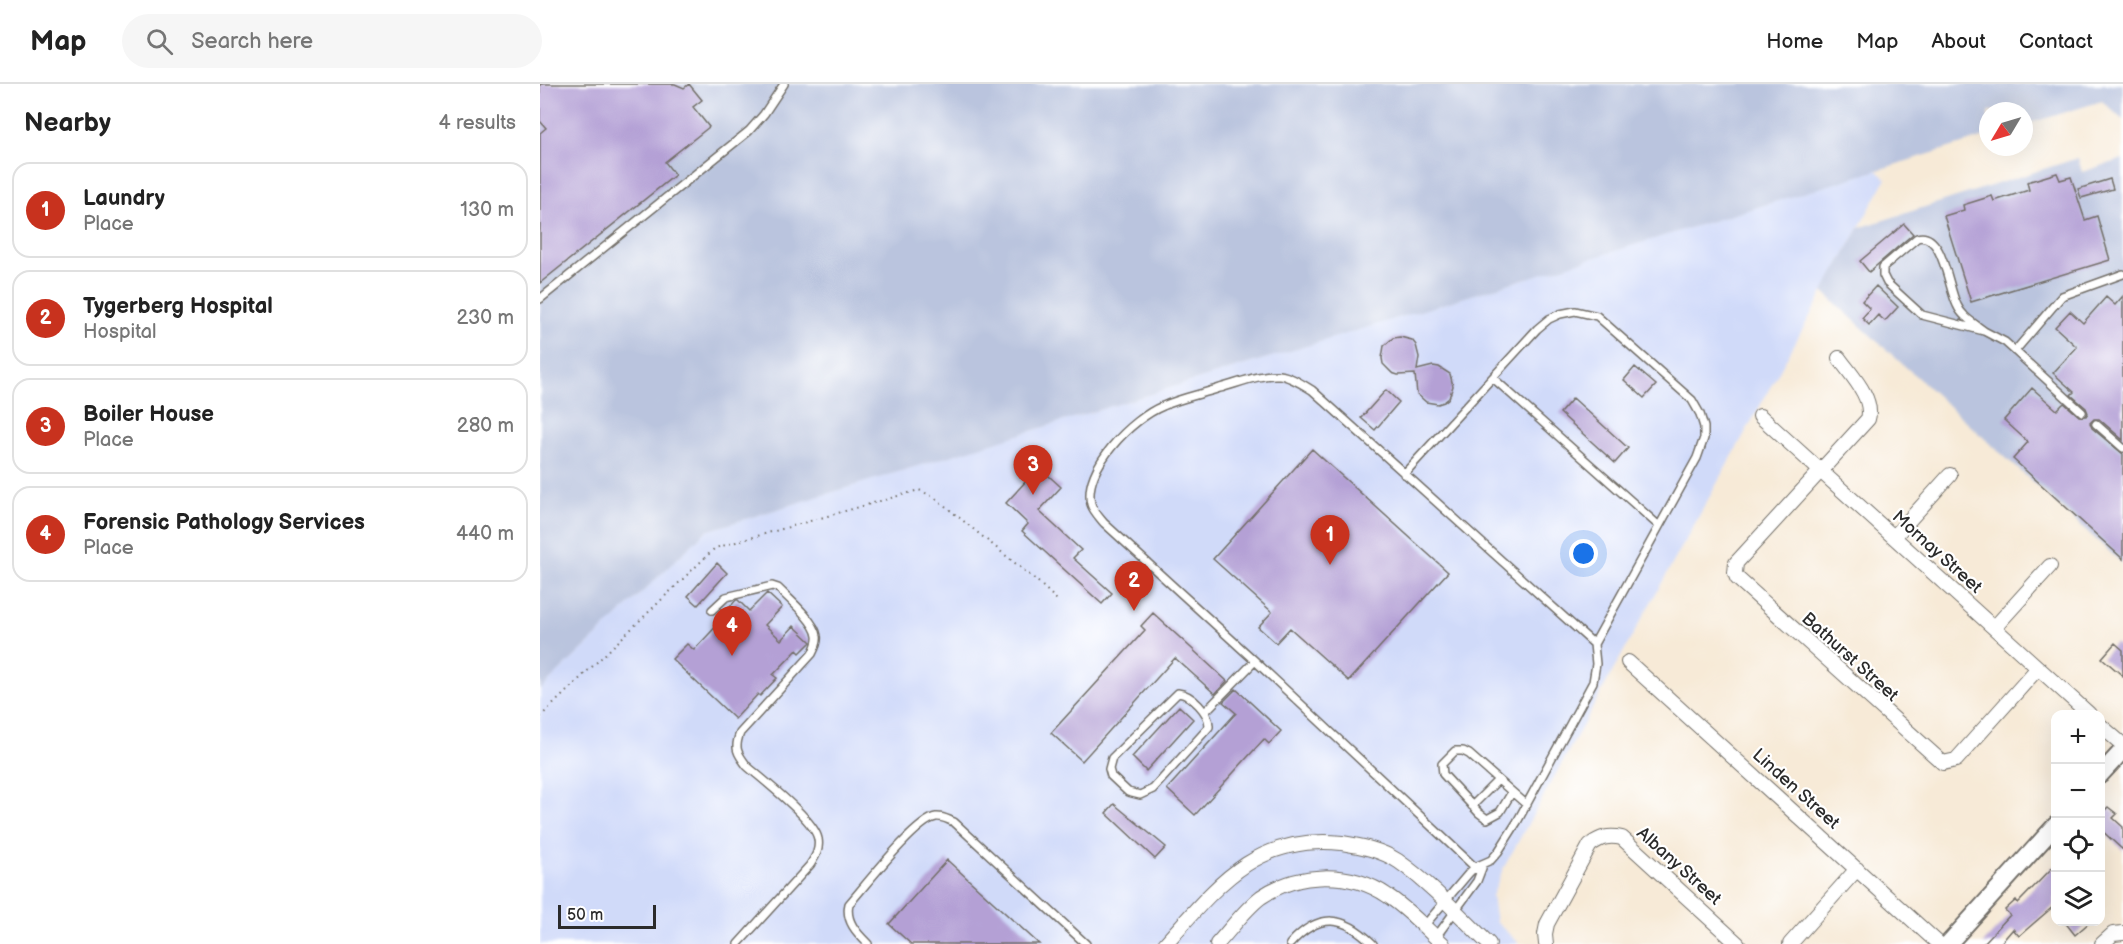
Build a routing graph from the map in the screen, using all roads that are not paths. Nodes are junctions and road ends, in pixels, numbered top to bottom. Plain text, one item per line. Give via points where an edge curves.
1 (784, 84) edge
2 (2123, 274) edge
3 (540, 299) edge
4 (1984, 331) junction
5 (2015, 351) junction
6 (1839, 358) dead end
7 (1493, 378) junction
8 (2082, 412) dead end
9 (1760, 416) dead end
10 (2096, 424) dead end
11 (2123, 448) edge
12 (1820, 471) junction
13 (1404, 474) junction
14 (1950, 475) dead end
15 (1658, 525) junction
16 (1894, 537) junction
17 (2050, 566) dead end
18 (712, 610) dead end
19 (1994, 628) junction
20 (1594, 644) junction
21 (1255, 661) junction
22 (1629, 662) dead end
23 (2038, 668) junction
24 (2085, 710) edge
25 (1205, 712) junction
26 (2105, 729) edge
27 (2123, 745) edge
28 (2123, 750) edge
29 (2105, 770) edge
30 (1498, 780) junction
31 (1512, 792) junction
32 (1527, 805) junction
33 (1472, 806) junction
34 (2051, 829) edge
35 (1857, 869) junction
36 (1478, 870) junction
37 (1450, 907) junction
38 (1424, 926) junction
39 (2123, 933) edge
40 (1440, 940) edge
41 (1546, 943) edge
42 (738, 944) edge
43 (868, 944) edge
44 (1086, 944) edge
45 (1165, 944) edge
46 (1217, 944) edge
47 (1290, 944) edge
48 (1373, 944) edge
49 (1489, 944) edge
50 (1738, 944) edge
51 (1790, 944) edge
52 (1939, 944) edge
53 (1948, 944) edge
54 (2102, 944) edge

1 - 3 lane via 749,132
2 - 5 lane via 2062,296
4 - 4 lane via 1922,315 1887,283 1883,267 1917,238 1932,240 1956,304 1967,319
4 - 5 lane
5 - 8 lane
6 - 12 street via 1870,410 1861,428
7 - 13 lane
7 - 15 lane
7 - 15 lane via 1549,319 1575,311 1601,319 1692,400 1700,414 1704,438 1697,458
9 - 12 street, Mornay Street
10 - 11 lane
12 - 16 street, Mornay Street
12 - 23 street, Bathurst Street via 1736,563 1735,573 1740,582 1944,763 1956,760
13 - 20 lane
13 - 21 lane via 1312,390 1280,375 1246,380 1163,406 1134,424 1107,453 1092,486 1091,504 1096,513
14 - 16 street
15 - 20 lane
16 - 19 street, Mornay Street
17 - 19 street
18 - 42 lane via 726,597 772,586 813,625 817,635 812,654 740,733 736,743 747,766 811,824 818,838 818,852
19 - 23 street, Mornay Street
20 - 32 lane via 1593,682
21 - 25 lane
21 - 36 lane
22 - 35 street, Linden Street
23 - 24 street, Mornay Street
25 - 25 lane via 1207,730 1148,792 1128,792 1111,776 1110,764 1116,752 1173,695 1185,695
26 - 27 street
28 - 29 street
30 - 31 lane
30 - 33 lane
30 - 33 lane via 1463,751 1455,751 1446,758 1443,774
31 - 32 lane
31 - 33 lane via 1491,819
32 - 36 lane via 1498,852
34 - 53 street
35 - 51 street
35 - 52 street, Linden Street
36 - 37 lane
36 - 37 lane via 1477,881
37 - 38 lane
37 - 40 lane
37 - 45 street via 1398,862 1377,851 1320,841 1288,845 1254,858 1229,876
37 - 49 street
38 - 40 street
38 - 46 street via 1372,887 1323,877 1296,881 1262,897
39 - 54 street via 2113,934
41 - 50 street, Albany Street via 1547,924 1590,846 1612,836 1622,838
43 - 44 lane via 849,920 849,904 918,826 944,817
47 - 48 lane via 1306,928 1328,921 1351,926

